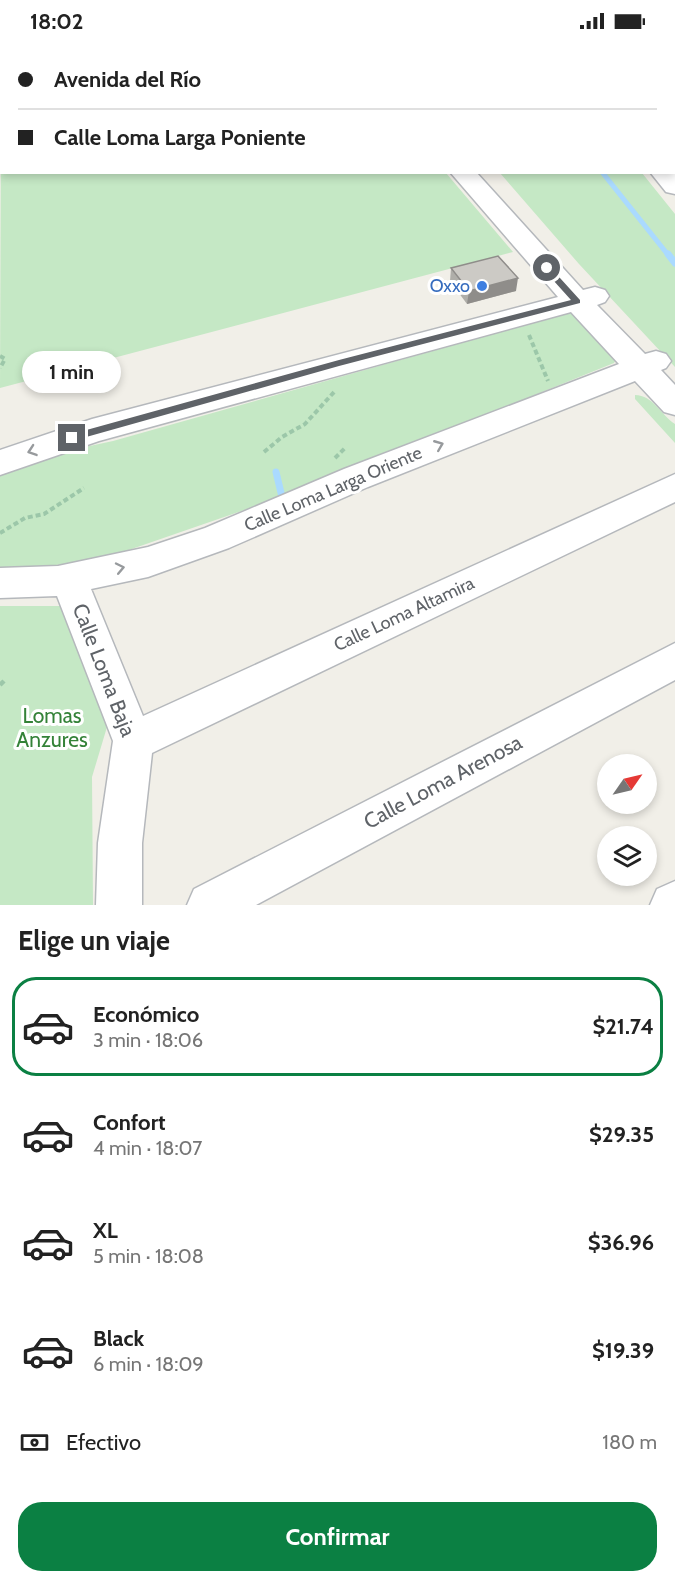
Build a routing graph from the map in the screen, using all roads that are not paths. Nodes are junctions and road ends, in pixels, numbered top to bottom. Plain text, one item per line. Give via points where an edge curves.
1 (464, 174) edge
2 (485, 174) edge
3 (664, 174) edge
4 (675, 187) edge
5 (586, 299) junction
6 (657, 370) edge
7 (675, 404) edge
8 (0, 463) edge
9 (675, 487) edge
10 (69, 579) junction
11 (0, 583) edge
12 (675, 660) edge
13 (133, 741) junction
14 (119, 905) edge
15 (210, 905) edge

1 - 5 street
2 - 5 street
3 - 4 street
5 - 6 street
5 -> 8 street via 92,431
6 - 7 street
10 -> 6 street, Calle Loma Larga Oriente via 148,562 217,538 356,478
9 - 13 street, Calle Loma Altamira
10 - 11 street, Calle Loma Larga Oriente
10 - 13 street, Calle Loma Baja
12 - 15 street, Calle Loma Arenosa
13 - 14 street, Calle Loma Baja

